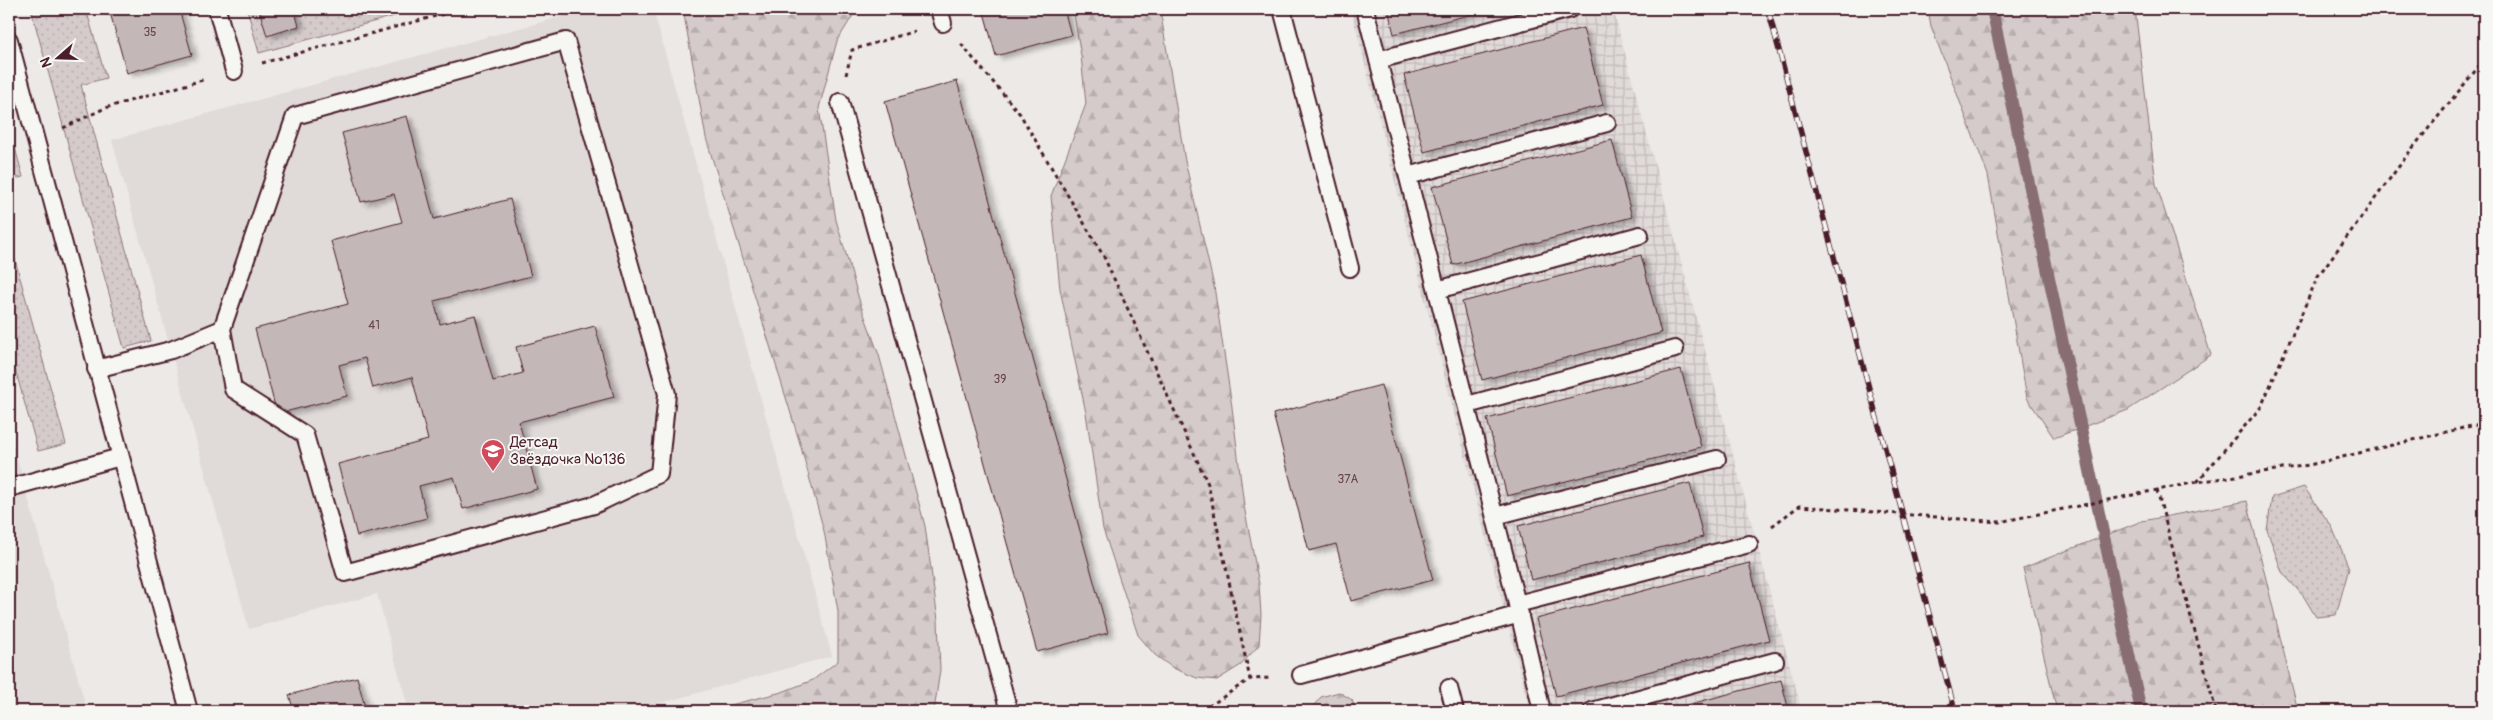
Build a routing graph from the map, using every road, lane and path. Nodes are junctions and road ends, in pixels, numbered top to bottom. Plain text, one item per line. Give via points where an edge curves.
1 (217, 9) edge
2 (1282, 9) edge
3 (1365, 9) edge
4 (1570, 9) edge
5 (941, 16) edge
6 (9, 40) edge
7 (1378, 60) junction
8 (2484, 60) edge
9 (234, 71) dead end
10 (840, 102) joint
11 (1607, 123) dead end
12 (1408, 176) junction
13 (1640, 235) dead end
14 (1350, 268) dead end
15 (1437, 290) junction
16 (222, 329) junction
17 (1675, 349) dead end
18 (96, 369) junction
19 (1467, 406) junction
20 (2484, 423) edge
21 (120, 457) junction
22 (1717, 459) dead end
23 (2197, 482) junction
24 (9, 488) edge
25 (2156, 490) junction
26 (1799, 506) dead end
27 (1495, 516) junction
28 (1749, 544) dead end
29 (1518, 609) junction
30 (1775, 661) dead end
31 (1301, 675) joint
32 (1250, 680) junction
33 (1449, 688) dead end
34 (189, 711) edge
35 (1008, 711) edge
36 (1202, 711) edge
37 (1455, 711) edge
38 (1542, 711) edge
39 (1592, 711) edge
40 (2216, 711) edge

1 - 9 lane
2 - 14 lane
3 - 7 lane
4 - 7 lane
5 - 10 path via 852,50
5 - 32 path via 1020,114 1104,257 1208,484
6 - 18 lane
7 - 12 lane
8 - 23 path via 2411,150 2318,276 2261,407
10 - 35 lane
11 - 12 lane
12 - 15 lane
13 - 15 lane
15 - 19 lane
16 - 16 lane via 295,116 566,41 667,394 659,474 594,505 345,573 305,435 233,389
16 - 18 lane via 171,350
17 - 19 lane
18 - 21 lane
19 - 27 lane
20 - 23 path via 2309,464
21 - 24 lane
21 - 34 lane
22 - 27 lane
23 - 25 path
25 - 26 path via 1999,522
25 - 40 path
27 - 29 lane
28 - 29 lane
29 - 31 lane
29 - 38 lane
30 - 39 lane
31 - 32 path
32 - 36 path
33 - 37 lane

